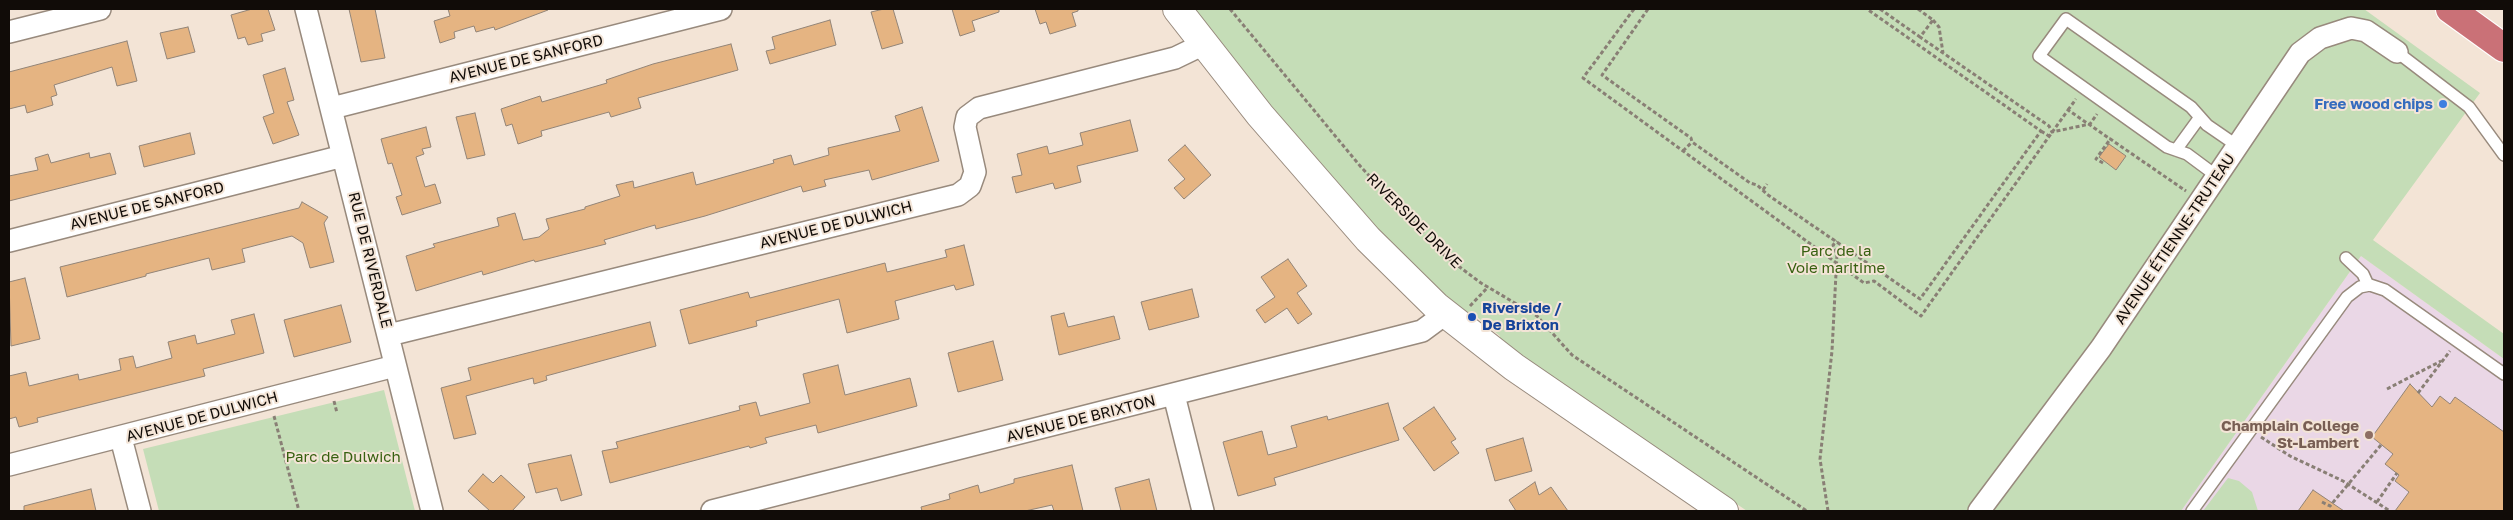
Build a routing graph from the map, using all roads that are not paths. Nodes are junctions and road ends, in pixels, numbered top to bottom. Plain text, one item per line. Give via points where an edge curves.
1 (100, 9) edge
2 (306, 9) edge
3 (721, 9) edge
4 (1177, 9) edge
5 (2450, 9) edge
6 (9, 32) edge
7 (1204, 44) junction
8 (2504, 48) edge
9 (2397, 52) joint
10 (332, 108) junction
11 (2200, 117) junction
12 (2239, 147) junction
13 (2176, 150) junction
14 (2504, 155) edge
15 (343, 156) junction
16 (2218, 176) junction
17 (9, 241) edge
18 (2346, 258) dead end
19 (2368, 285) junction
20 (1455, 313) junction
21 (389, 336) junction
22 (395, 366) junction
23 (2504, 374) edge
24 (1174, 395) junction
25 (121, 438) junction
26 (9, 466) edge
27 (140, 511) edge
28 (432, 511) edge
29 (712, 511) edge
30 (1203, 511) edge
31 (1724, 511) edge
32 (1979, 511) edge
33 (2192, 511) edge

1 - 6 street
2 - 10 street, RUE DE RIVERDALE
3 - 10 street, AVENUE DE SANFORD
4 - 7 street
5 - 8 highway
7 - 20 street via 1320,184 1401,273
7 - 21 street, AVENUE DE DULWICH via 1175,58 979,108 967,117 964,127 975,172 970,186 958,194
9 - 12 street, AVENUE ÉTIENNE-TRUTEAU via 2356,28 2320,38 2294,60
9 - 14 lane via 2469,107
10 - 15 street, RUE DE RIVERDALE
11 - 12 lane
11 - 13 lane
11 - 13 lane via 2191,107 2066,19 2039,56
12 - 16 street, AVENUE ÉTIENNE-TRUTEAU
13 - 16 lane
15 - 17 street, AVENUE DE SANFORD
15 - 21 street, RUE DE RIVERDALE
16 - 32 street, AVENUE ÉTIENNE-TRUTEAU via 2101,348
18 - 19 lane via 2363,274
19 - 23 lane via 2385,290
19 - 33 lane via 2347,297
20 - 24 street, AVENUE DE BRIXTON via 1422,331
20 - 31 street via 1514,367
21 - 22 street, RUE DE RIVERDALE
22 - 25 street, AVENUE DE DULWICH
22 - 28 street, RUE DE RIVERDALE
24 - 29 street, AVENUE DE BRIXTON
24 - 30 street
25 - 26 street, AVENUE DE DULWICH
25 - 27 street

